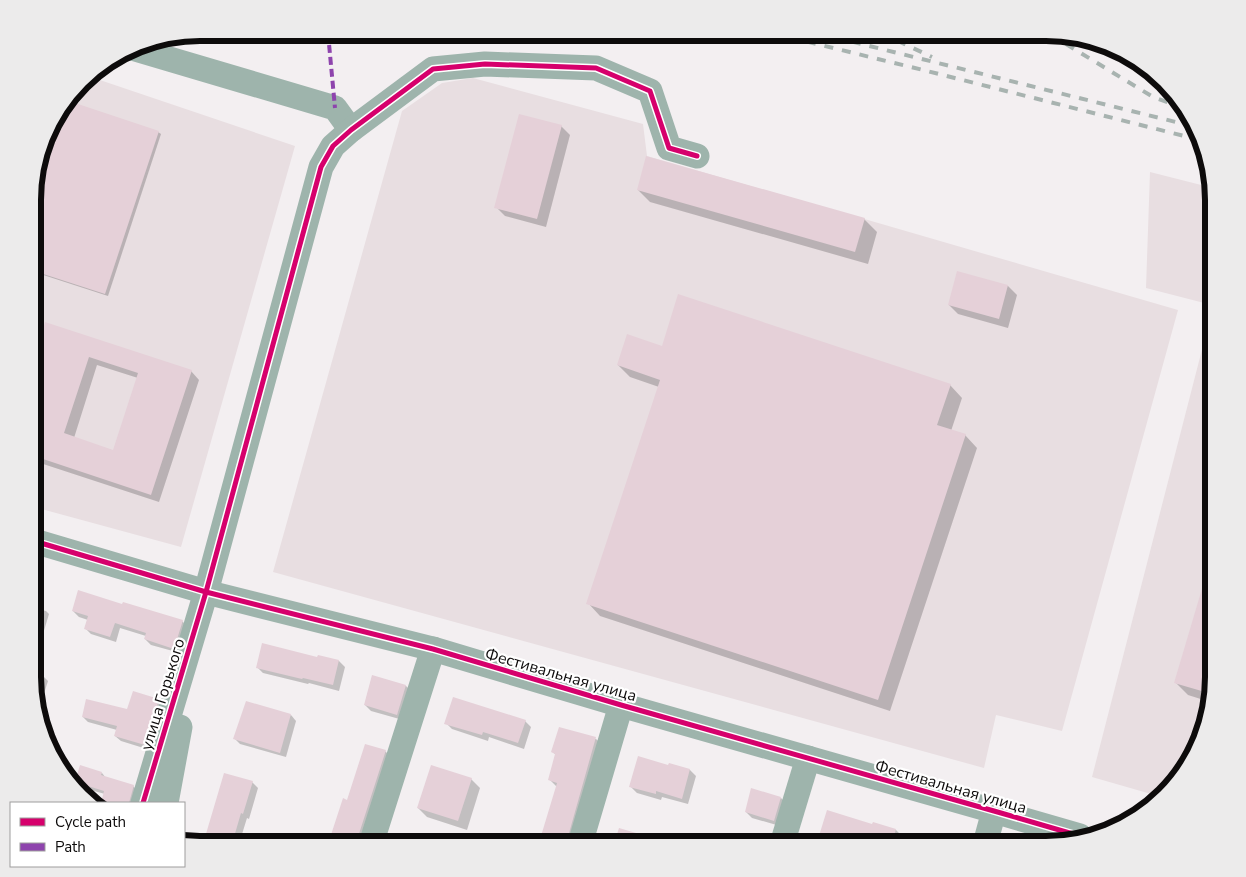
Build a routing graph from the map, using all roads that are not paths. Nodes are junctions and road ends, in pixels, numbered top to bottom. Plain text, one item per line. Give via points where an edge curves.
1 (144, 52) edge
2 (351, 130) junction
3 (697, 156) dead end
4 (42, 547) edge
5 (206, 592) junction
6 (433, 649) junction
7 (621, 705) junction
8 (808, 758) junction
9 (143, 802) edge
10 (166, 802) edge
11 (994, 811) junction
12 (1071, 834) edge
13 (374, 835) edge
14 (583, 835) edge
15 (785, 836) edge
16 (987, 836) edge

1 - 2 street via 335,108
2 - 3 street via 433,69 486,64 596,68 650,91 669,148
2 - 5 street via 333,146 322,167
4 - 5 street, Фестивальная улица
5 - 6 street, Фестивальная улица
5 - 9 street, улица Горького
5 - 10 street, улица Горького
6 - 7 street, Фестивальная улица
6 - 13 street
7 - 8 street, Фестивальная улица
7 - 14 street
8 - 11 street, Фестивальная улица
8 - 15 street
11 - 12 street, Фестивальная улица
11 - 16 street

